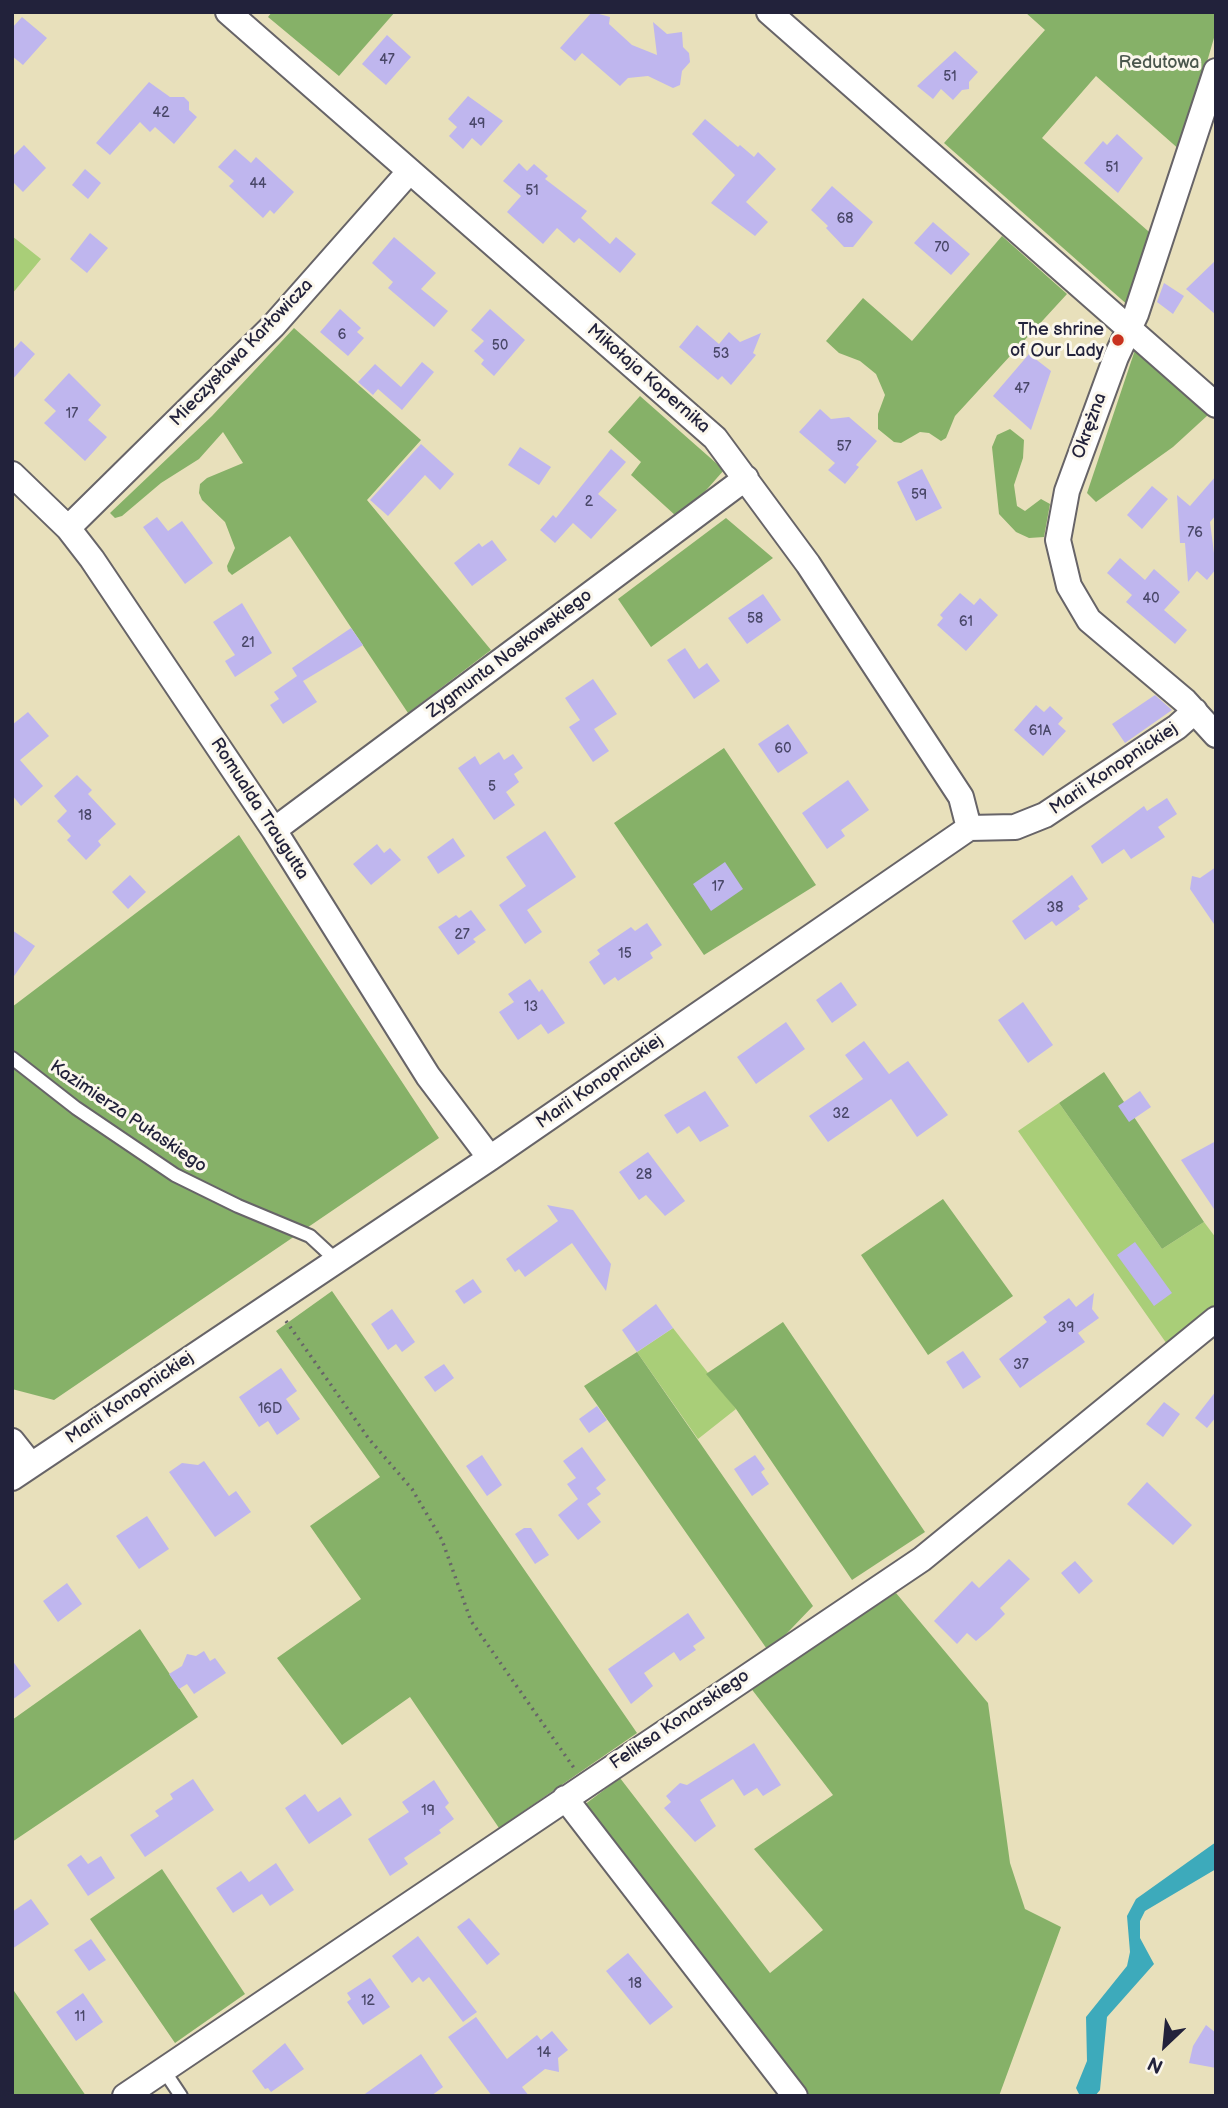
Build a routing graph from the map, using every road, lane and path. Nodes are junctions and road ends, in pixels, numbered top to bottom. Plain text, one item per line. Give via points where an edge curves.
1 (228, 12) edge
2 (768, 12) edge
3 (1216, 71) edge
4 (409, 172) junction
5 (1128, 328) junction
6 (1216, 405) edge
7 (12, 474) edge
8 (746, 478) junction
9 (68, 528) junction
10 (1195, 711) junction
11 (1216, 735) edge
12 (969, 828) junction
13 (274, 830) junction
14 (12, 1058) edge
15 (490, 1158) junction
16 (336, 1260) junction
17 (272, 1302) junction
18 (1216, 1319) edge
19 (12, 1441) edge
20 (22, 1471) edge
21 (586, 1784) junction
22 (565, 1798) junction
23 (163, 2069) junction
24 (125, 2096) edge
25 (181, 2096) edge
26 (795, 2096) edge

1 - 4 street, Mikołaja Kopernika
2 - 5 street
3 - 5 street, Okrężna
4 - 8 street, Mikołaja Kopernika via 715,438
4 - 9 street, Mieczysława Karłowicza via 273,326
5 - 6 street
5 - 10 street, Okrężna via 1067,491 1058,540 1061,560 1069,586 1089,620
7 - 9 street, Romualda Traugutta
8 - 12 street, Mikołaja Kopernika via 961,797
8 - 13 street, Zygmunta Noskowskiego
9 - 13 street, Romualda Traugutta
10 - 11 street, Okrężna
10 - 12 street, Marii Konopnickiej via 1045,815 1015,827
12 - 15 street, Marii Konopnickiej
13 - 15 street, Romualda Traugutta via 428,1076
14 - 16 lane, Kazimierza Pułaskiego via 175,1175 310,1236
15 - 16 street, Marii Konopnickiej
16 - 17 street, Marii Konopnickiej
17 - 20 street, Marii Konopnickiej
17 - 21 path via 369,1439 412,1489 442,1540 471,1621
18 - 21 street, Feliksa Konarskiego via 922,1559
19 - 20 street
21 - 22 street, Feliksa Konarskiego
22 - 23 street, Feliksa Konarskiego
22 - 26 street
23 - 24 street, Feliksa Konarskiego
23 - 25 lane

